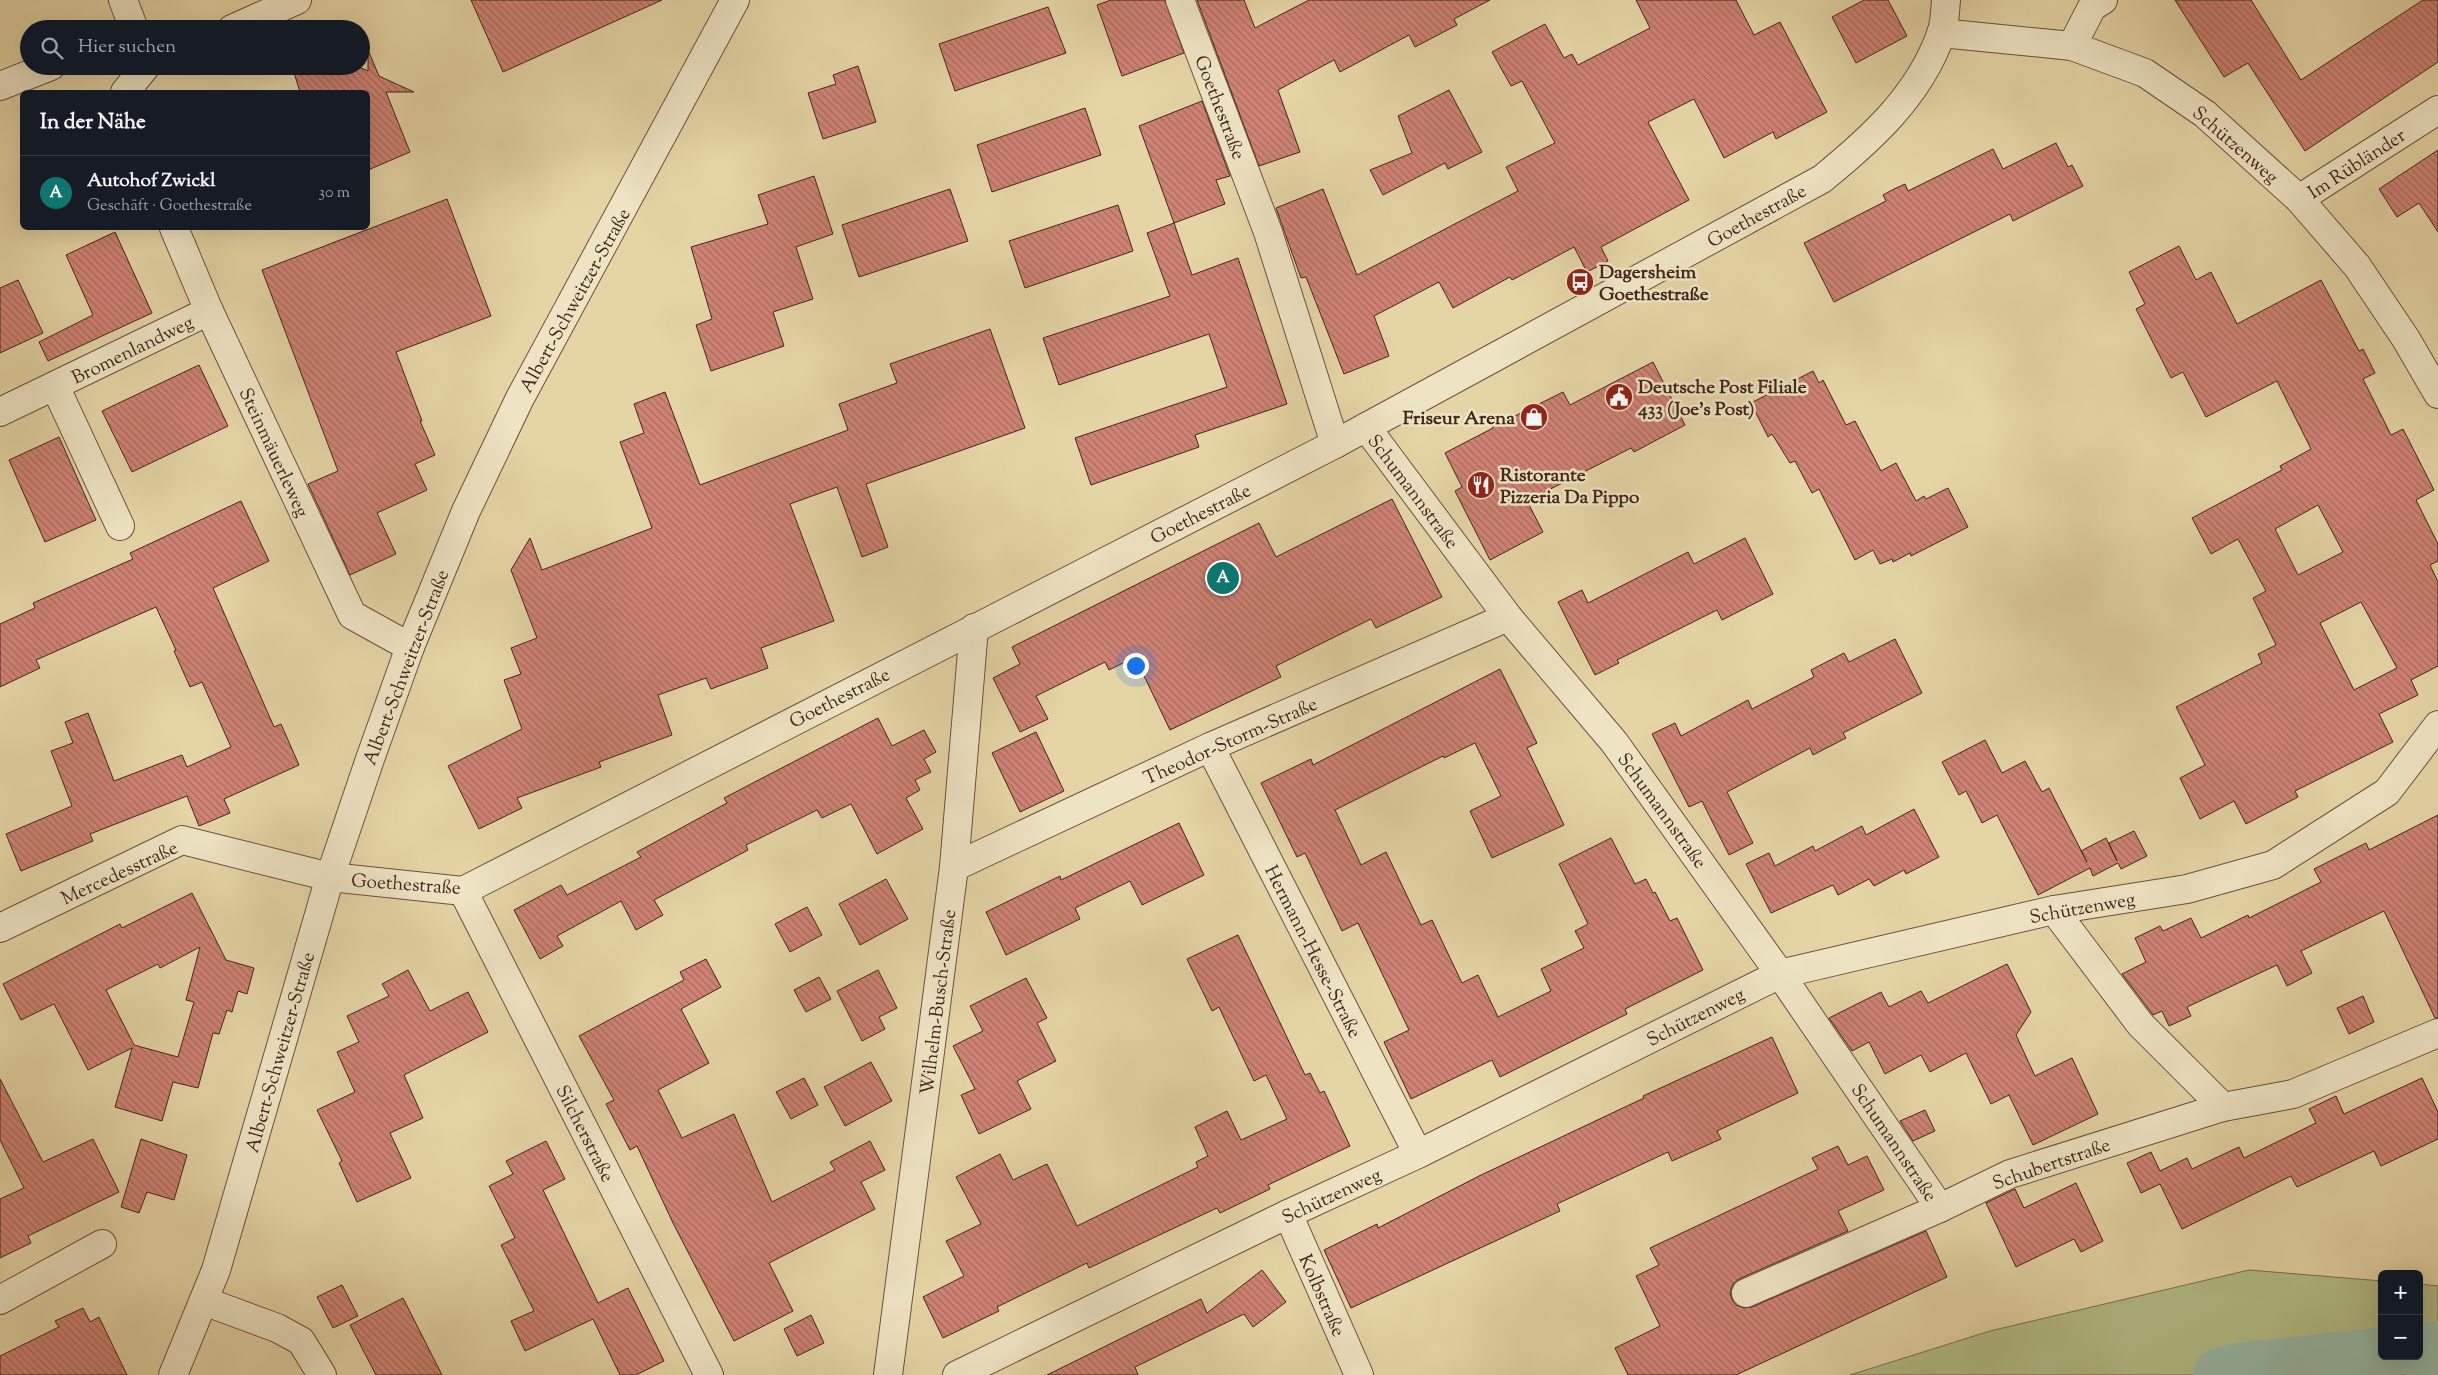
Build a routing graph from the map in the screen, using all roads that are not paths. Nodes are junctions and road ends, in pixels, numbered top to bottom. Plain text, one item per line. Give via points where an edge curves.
1 (123, 0) edge
2 (296, 0) edge
3 (735, 0) edge
4 (1180, 0) edge
5 (1946, 0) edge
6 (2103, 0) edge
7 (131, 20) edge
8 (252, 20) edge
9 (1941, 33) junction
10 (2072, 46) junction
11 (28, 75) edge
12 (139, 75) edge
13 (0, 86) edge
14 (127, 90) edge
15 (2438, 110) edge
16 (2299, 199) junction
17 (175, 230) edge
18 (209, 312) junction
19 (55, 386) junction
20 (2438, 394) edge
21 (0, 412) edge
22 (1366, 427) junction
23 (1335, 444) junction
24 (120, 526) dead end
25 (1508, 618) junction
26 (974, 628) junction
27 (410, 647) junction
28 (2438, 725) edge
29 (1210, 747) junction
30 (954, 867) junction
31 (330, 877) junction
32 (463, 892) junction
33 (2054, 910) junction
34 (0, 928) edge
35 (1780, 974) junction
36 (2438, 1032) edge
37 (2223, 1107) junction
38 (1418, 1154) junction
39 (1940, 1208) junction
40 (1288, 1214) junction
41 (102, 1244) dead end
42 (1746, 1292) dead end
43 (0, 1300) edge
44 (204, 1301) junction
45 (173, 1375) edge
46 (322, 1375) edge
47 (709, 1375) edge
48 (888, 1375) edge
49 (957, 1375) edge
50 (1359, 1375) edge

1 - 7 street
2 - 8 street
3 - 27 street, Albert-Schweitzer-Straße via 520,398 466,512
4 - 23 street, Goethestraße via 1268,232
5 - 9 street, Goethestraße
6 - 10 street via 2092,7
9 - 10 street, Schützenweg
9 - 22 street, Goethestraße via 1922,75 1899,107 1865,144 1822,179
10 - 16 street, Schützenweg via 2145,73 2205,114
11 - 13 street
12 - 14 street
15 - 16 street, Im Rübländer
16 - 20 street, Schützenweg via 2357,266
17 - 18 street, Steinmäuerleweg
18 - 19 street, Bromenlandweg
18 - 27 street, Steinmäuerleweg via 352,615
19 - 21 street, Bromenlandweg
19 - 24 street, Bromenlandweg
22 - 23 street, Goethestraße
22 - 25 street, Schumannstraße
23 - 26 street, Goethestraße
25 - 29 street, Theodor-Storm-Straße
25 - 35 street, Schumannstraße via 1614,742
26 - 30 street, Wilhelm-Busch-Straße
26 - 32 street, Goethestraße
27 - 31 street, Albert-Schweitzer-Straße
28 - 33 street, Schützenweg via 2387,792 2273,865 2187,889
29 - 30 street, Theodor-Storm-Straße
29 - 38 street, Hermann-Hesse-Straße
30 - 48 street, Wilhelm-Busch-Straße
31 - 32 street, Goethestraße
31 - 34 street, Mercedesstraße via 182,840
31 - 44 street, Albert-Schweitzer-Straße via 216,1270
32 - 47 street, Silcherstraße
33 - 35 street, Schützenweg
33 - 37 street via 2140,1024
35 - 38 street, Schützenweg
35 - 39 street, Schumannstraße
36 - 37 street, Schubertstraße via 2292,1094
37 - 39 street, Schubertstraße via 2010,1174
38 - 40 street, Schützenweg
39 - 42 street, Schubertstraße
40 - 49 street, Schützenweg
40 - 50 street, Kolbstraße
41 - 43 street
44 - 45 street, Albert-Schweitzer-Straße
44 - 46 street via 301,1340

